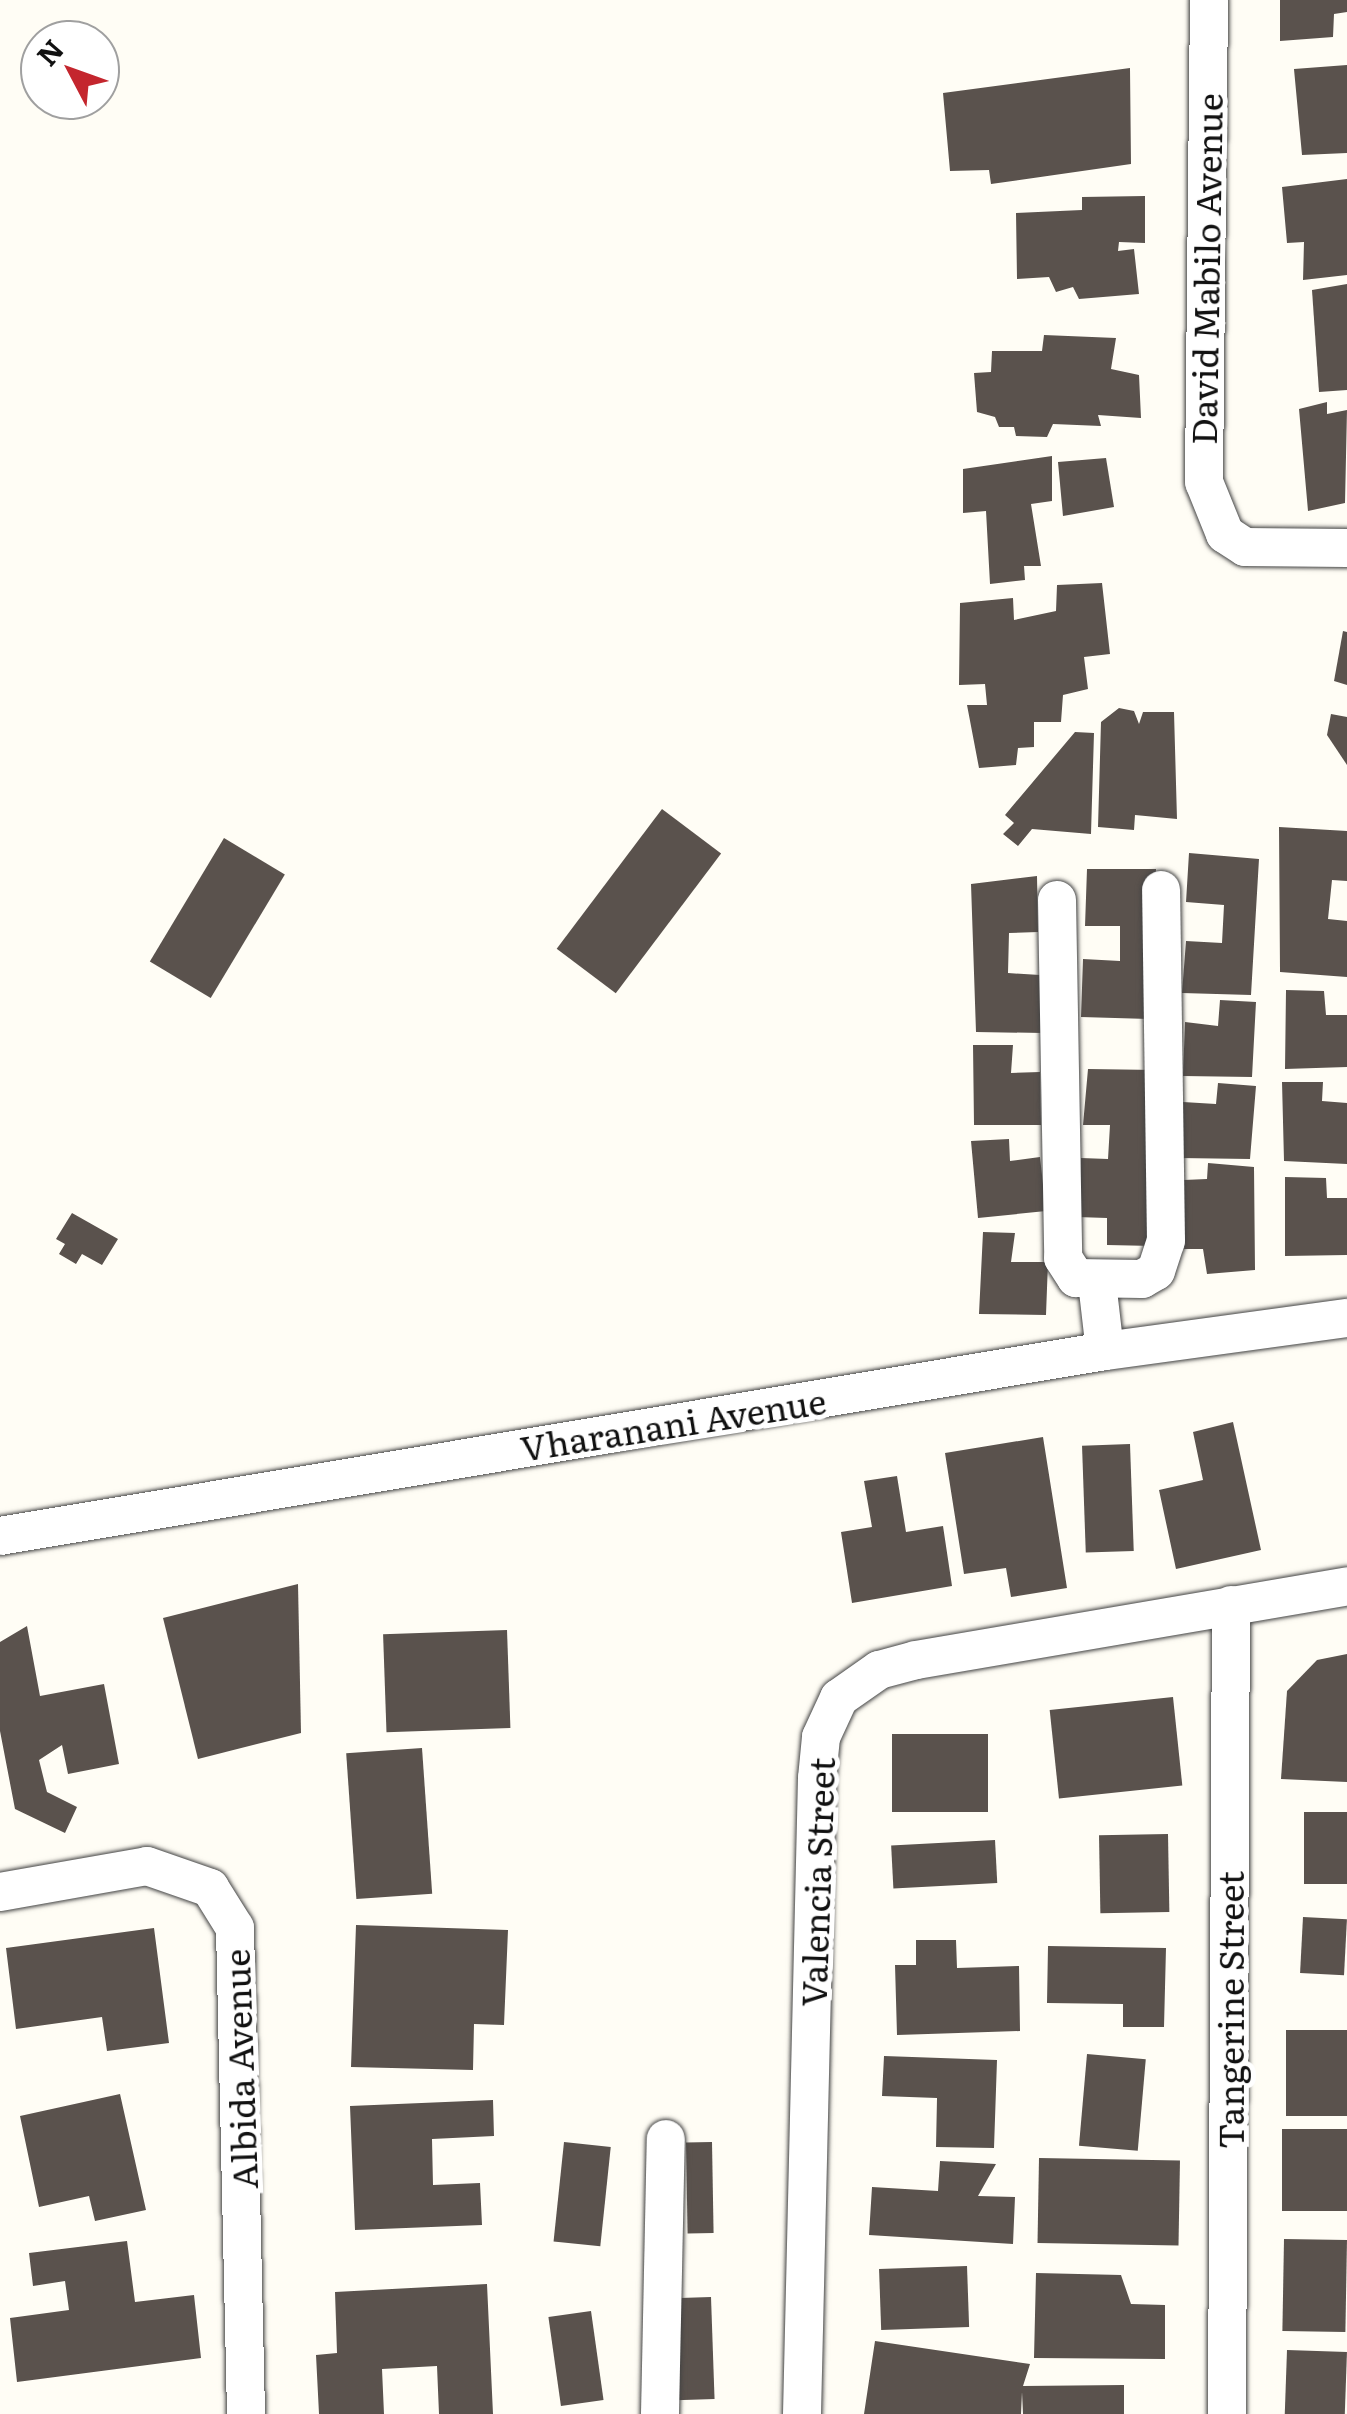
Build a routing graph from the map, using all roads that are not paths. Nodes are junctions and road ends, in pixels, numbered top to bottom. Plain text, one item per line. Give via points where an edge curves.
1 (1209, 0) edge
2 (1347, 548) edge
3 (1161, 890) dead end
4 (1057, 900) dead end
5 (1097, 1282) junction
6 (1347, 1318) edge
7 (1105, 1351) junction
8 (0, 1536) edge
9 (1347, 1586) edge
10 (1232, 1605) junction
11 (0, 1892) edge
12 (666, 2139) dead end
13 (246, 2414) edge
14 (660, 2414) edge
15 (802, 2414) edge
16 (1227, 2414) edge

1 - 2 street, David Mabilo Avenue via 1204,482 1225,534 1245,548
3 - 5 street via 1166,1241 1150,1276
4 - 5 street via 1063,1258 1069,1274
5 - 7 street
6 - 7 street, Vharanani Avenue
7 - 8 street, Vharanani Avenue
9 - 10 street, Valencia Street
10 - 15 street, Valencia Street via 916,1660 879,1670 839,1698 821,1737 817,1778
10 - 16 street, Tangerine Street
11 - 13 street, Albida Avenue via 147,1866 210,1888 234,1928
12 - 14 street

